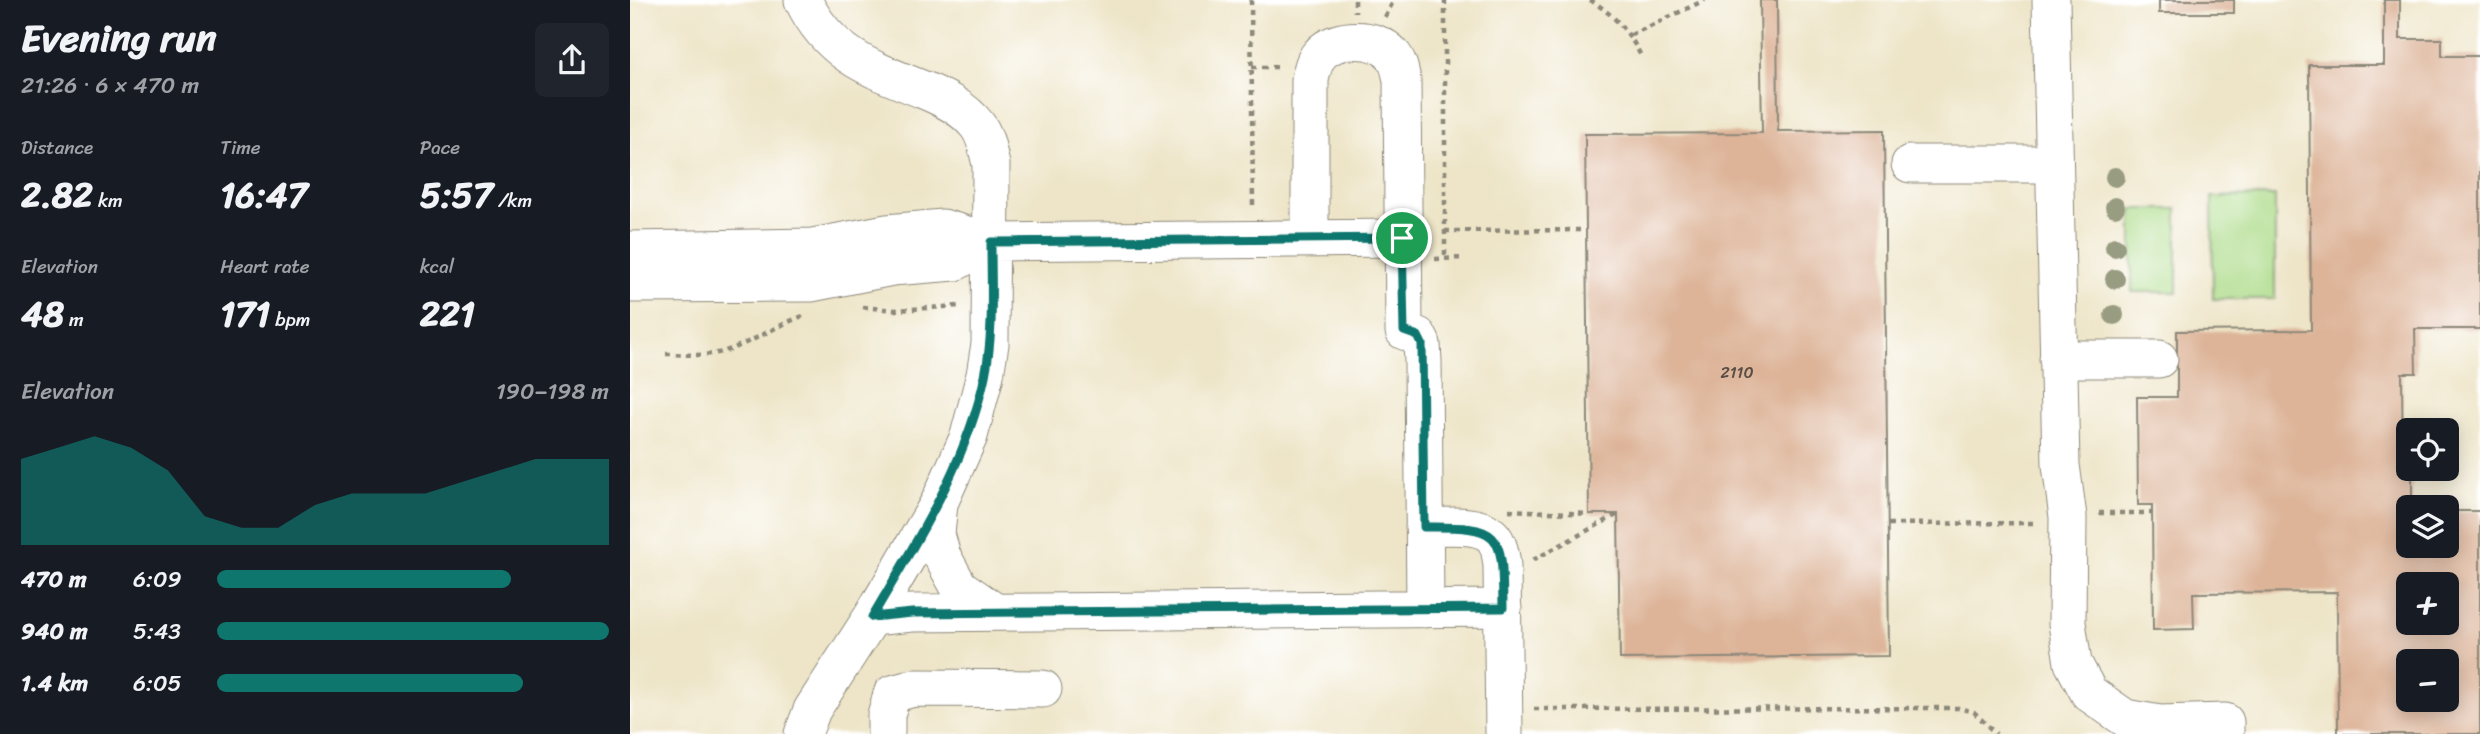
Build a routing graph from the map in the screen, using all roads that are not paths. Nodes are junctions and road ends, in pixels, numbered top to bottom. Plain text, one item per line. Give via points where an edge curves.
1 (803, 0) edge
2 (2050, 0) edge
3 (1910, 164) dead end
4 (2054, 164) junction
5 (1402, 238) junction
6 (1310, 239) junction
7 (991, 242) junction
8 (630, 250) edge
9 (630, 284) edge
10 (2058, 359) junction
11 (2159, 359) dead end
12 (939, 503) junction
13 (1424, 527) junction
14 (1503, 608) junction
15 (1425, 609) junction
16 (995, 612) junction
17 (872, 617) junction
18 (1043, 689) dead end
19 (1514, 722) edge
20 (803, 734) edge
21 (886, 734) edge
22 (2225, 734) edge

1 - 7 lane via 840,49 864,66 939,96 978,126 991,165
2 - 4 lane
3 - 4 lane
4 - 10 lane
5 - 6 lane
5 - 6 lane via 1399,66 1391,52 1354,41 1322,52 1313,64
5 - 13 lane via 1404,331 1418,336 1422,344
6 - 7 lane
7 - 8 lane via 943,228 813,247
7 - 9 lane via 954,262 892,267 811,283
7 - 12 lane via 992,307 985,376 969,436
10 - 11 lane
10 - 22 lane via 2061,465 2068,517 2067,623 2073,663 2089,693 2125,718 2160,724 2225,722
12 - 16 lane via 936,534 943,556 959,587
12 - 17 lane
13 - 14 lane via 1477,528 1492,535 1500,550
13 - 15 lane
14 - 15 lane
14 - 19 lane
15 - 16 lane
16 - 17 lane
17 - 20 lane via 812,710
18 - 21 lane via 914,688 892,694

